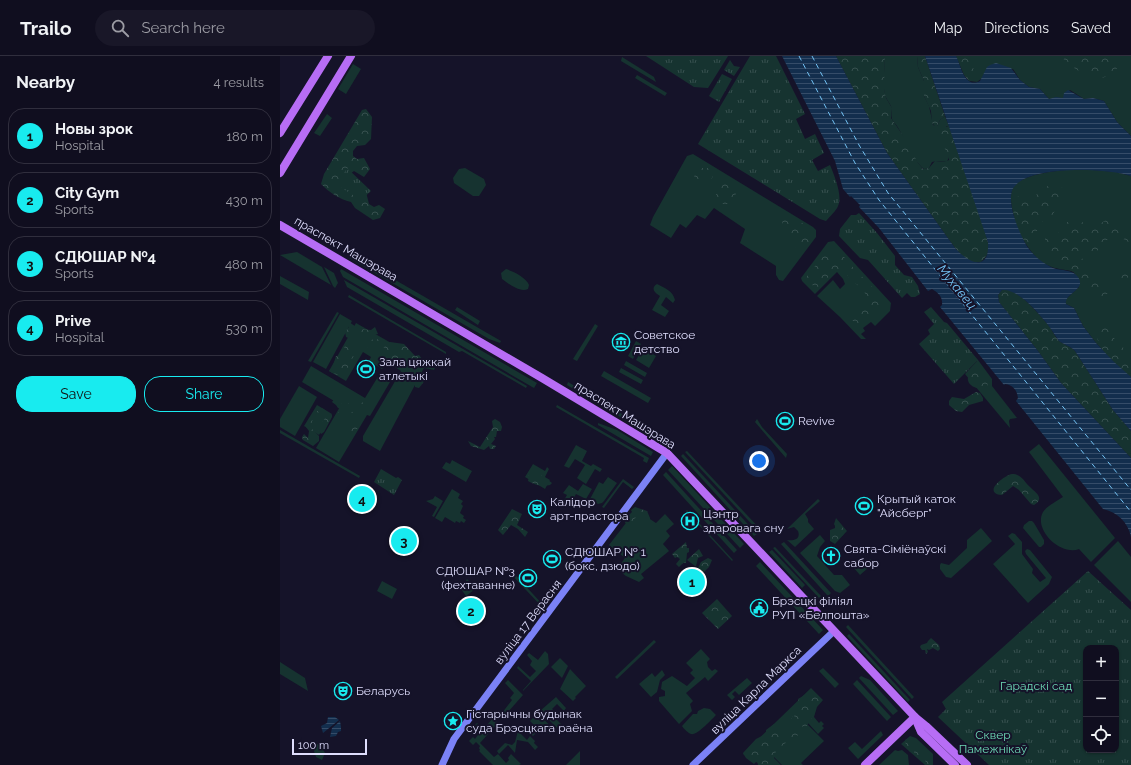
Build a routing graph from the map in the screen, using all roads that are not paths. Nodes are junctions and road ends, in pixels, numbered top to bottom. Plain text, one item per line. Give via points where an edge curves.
1 (328, 56) edge
2 (351, 56) edge
3 (280, 133) edge
4 (280, 173) edge
5 (280, 225) edge
6 (667, 453) junction
7 (834, 631) junction
8 (915, 717) junction
9 (954, 760) edge
10 (442, 765) edge
11 (693, 765) edge
12 (865, 765) edge
13 (967, 765) edge

1 - 3 main road
2 - 4 main road
5 - 6 main road, праспект Машэрава
6 - 7 main road, праспект Машэрава
6 - 10 main road, вуліца 17 Верасня via 454,739
7 - 8 main road, праспект Машэрава
7 - 11 main road, вуліца Карла Маркса
8 - 9 main road, праспект Машэрава via 926,726
8 - 12 main road
9 - 13 main road, праспект Машэрава

